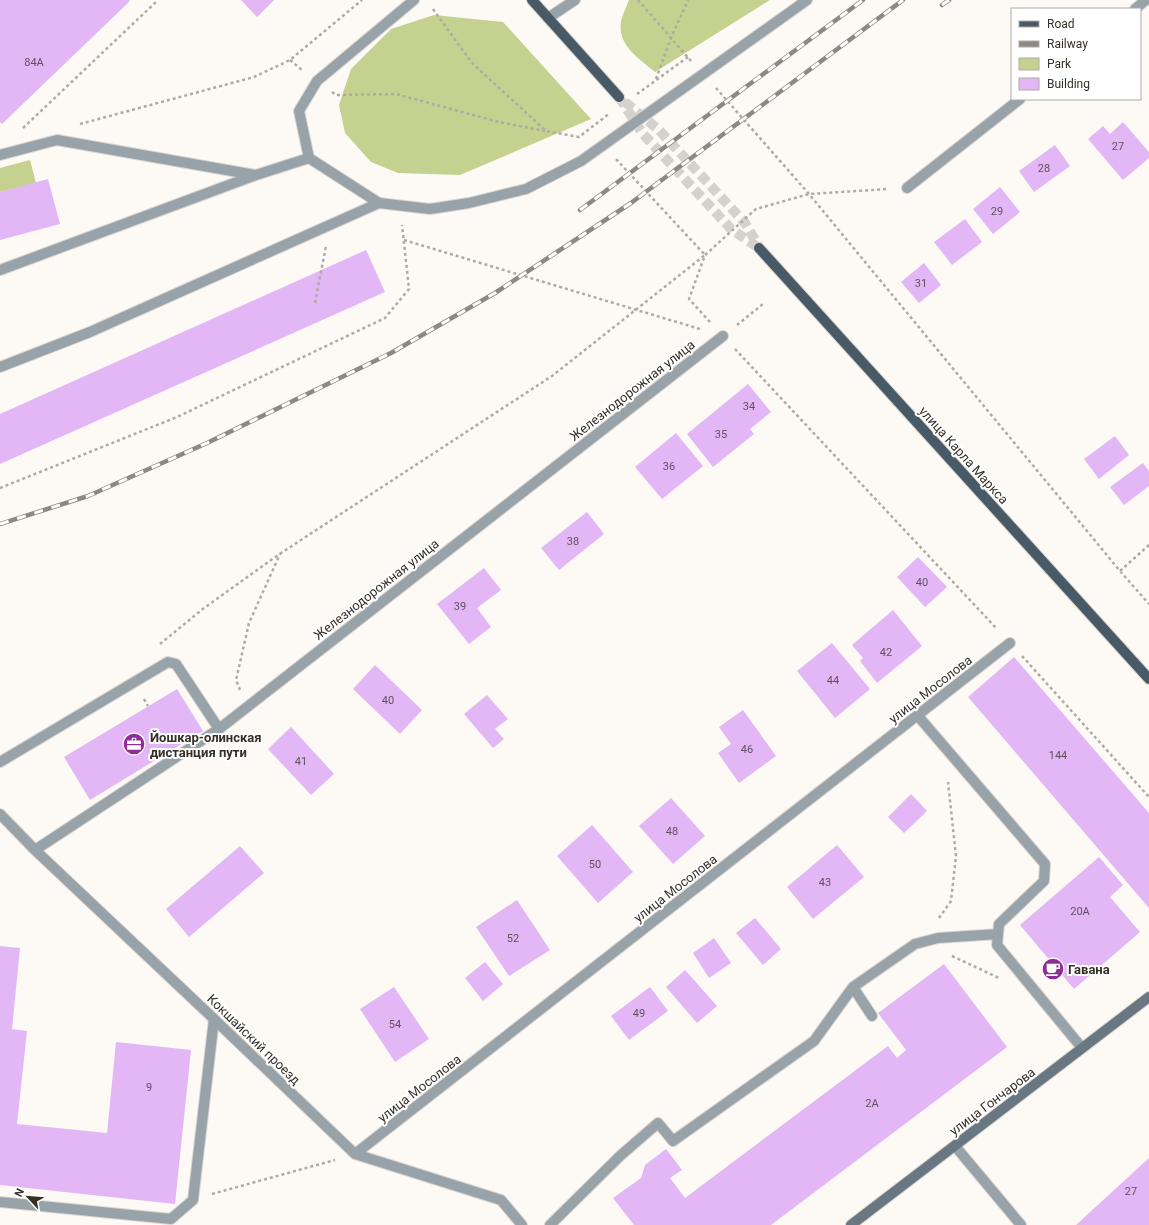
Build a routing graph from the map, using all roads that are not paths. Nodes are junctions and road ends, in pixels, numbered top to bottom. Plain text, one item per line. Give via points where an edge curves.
1 (414, 0) edge
2 (532, 0) edge
3 (575, 0) edge
4 (807, 0) edge
5 (1146, 0) edge
6 (1136, 8) edge
7 (548, 18) junction
8 (619, 97) tunnel mouth
9 (1019, 100) edge
10 (0, 156) edge
11 (309, 158) junction
12 (256, 175) junction
13 (907, 188) road end
14 (379, 203) junction
15 (759, 248) tunnel mouth
16 (0, 270) edge
17 (723, 336) road end
18 (0, 367) edge
19 (1010, 644) road end
20 (1149, 679) edge
21 (918, 716) junction
22 (219, 729) junction
23 (0, 762) edge
24 (0, 814) edge
25 (35, 850) junction
26 (998, 934) junction
27 (853, 987) junction
28 (1149, 997) edge
29 (872, 1016) dead end
30 (214, 1019) junction
31 (1082, 1048) junction
32 (955, 1146) junction
33 (355, 1154) junction
34 (0, 1202) edge
35 (522, 1225) edge
36 (550, 1225) edge
37 (851, 1225) edge
38 (1021, 1225) edge

1 - 11 street via 317,80 299,111
2 - 7 main road
3 - 7 street
4 - 14 street via 582,161 526,189 469,203 430,209
5 - 6 street
7 - 8 main road
9 - 13 street
10 - 12 street via 57,140
11 - 12 street
11 - 14 street
12 - 16 street
14 - 18 street via 90,332
15 - 20 main road, улица Карла Маркса
17 - 22 street, Железнодорожная улица
19 - 21 street, улица Мосолова
21 - 26 street via 1044,864 1044,881 999,924
21 - 33 street, улица Мосолова
22 - 23 street via 176,664 168,662
22 - 25 street, Железнодорожная улица
24 - 25 street, Кокшайский проезд
25 - 30 street, Кокшайский проезд
26 - 27 street via 938,938 916,944
26 - 31 street via 997,945
27 - 29 street
27 - 36 street via 814,1041 673,1141 658,1123 620,1156
28 - 31 street, улица Гончарова
30 - 33 street, Кокшайский проезд
30 - 34 street via 193,1200 171,1219
31 - 32 street, улица Гончарова
32 - 37 street, улица Гончарова
32 - 38 street
33 - 35 street, Кокшайский проезд via 501,1200

